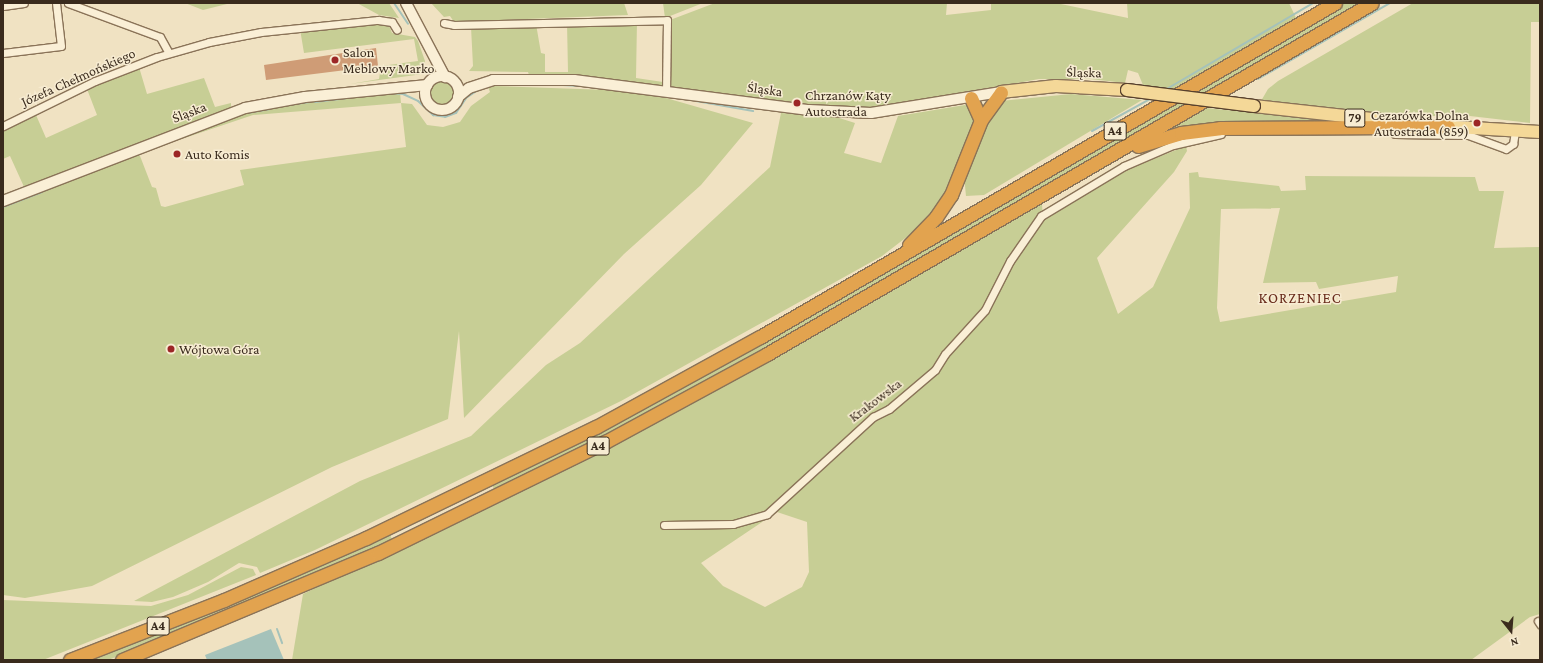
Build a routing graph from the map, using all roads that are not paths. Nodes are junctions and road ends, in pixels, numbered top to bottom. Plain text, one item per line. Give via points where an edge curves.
1 (24, 3) edge
2 (56, 3) edge
3 (68, 3) edge
4 (406, 3) edge
5 (1335, 3) edge
6 (1372, 3) edge
7 (3, 6) edge
8 (444, 23) dead end
9 (397, 30) dead end
10 (431, 51) junction
11 (3, 53) edge
12 (169, 53) junction
13 (445, 77) junction
14 (493, 80) junction
15 (430, 82) junction
16 (456, 84) junction
17 (394, 88) junction
18 (666, 91) junction
19 (1001, 92) junction
20 (458, 97) junction
21 (426, 98) junction
22 (971, 98) junction
23 (981, 120) junction
24 (3, 126) edge
25 (1448, 127) junction
26 (1515, 131) junction
27 (1540, 132) edge
28 (1101, 160) junction
29 (3, 201) edge
30 (895, 259) junction
31 (664, 525) dead end
32 (70, 660) edge
33 (122, 660) edge

1 - 7 street
2 - 11 street via 61,46
3 - 12 street via 160,37
4 - 10 main road
5 - 30 highway, A4
6 - 28 highway, A4
8 - 18 street via 454,25 667,20
9 - 12 street, Józefa Chełmońskiego via 392,22 378,20 233,36
10 - 13 main road
10 - 15 main road
12 - 24 street, Józefa Chełmońskiego via 95,80
13 - 15 main road, 79
13 - 16 main road
14 - 16 main road, Śląska / 79
14 - 18 main road, Śląska / 79 via 574,80
14 - 20 main road, Śląska / 79 via 469,88
15 - 17 main road, Śląska / 79
15 - 21 main road
16 - 20 main road
17 - 21 main road, Śląska / 79
17 - 29 main road, Śląska / 79 via 280,101 234,112
18 - 22 main road, Śląska / 79 via 848,113 894,111
19 - 22 main road, Śląska / 79
19 - 23 highway
19 - 25 main road, Śląska / 79, bridge via 1056,86 1127,90
20 - 21 main road, 79 via 454,105 445,110 431,106
22 - 23 highway
23 - 30 highway via 958,181 944,206
25 - 26 main road, 79
25 - 28 highway via 1220,128 1164,137
26 - 27 main road, 79
26 - 31 street, Krakowska via 1513,144 1506,149 1468,135 1214,135 1173,146 1124,166 1045,213 1010,261 985,310 945,354 935,370 889,409 873,417 767,514 733,524
28 - 33 highway, A4 via 640,424 452,518 254,607
30 - 32 highway, A4 via 760,338 596,427 413,517 246,591

